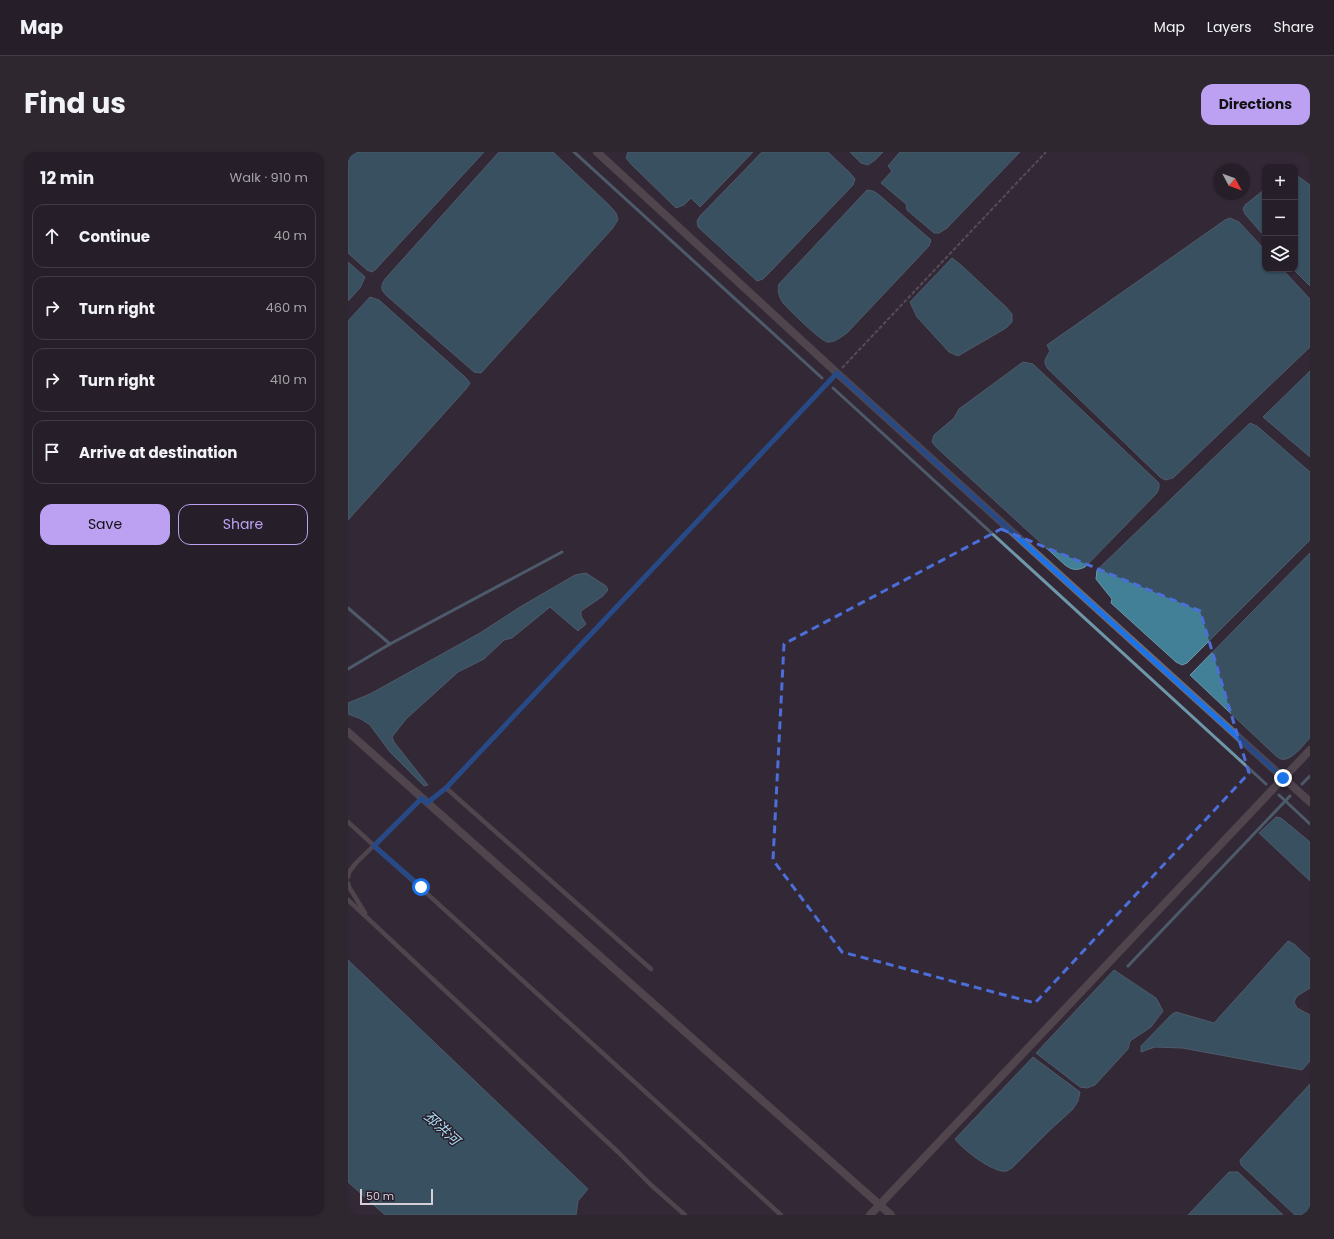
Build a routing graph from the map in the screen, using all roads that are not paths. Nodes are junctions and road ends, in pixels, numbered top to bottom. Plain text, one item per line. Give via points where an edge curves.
1 (597, 152) edge
2 (348, 732) edge
3 (1310, 750) edge
4 (1283, 778) junction
5 (446, 788) road end
6 (422, 798) junction
7 (1310, 802) edge
8 (348, 822) edge
9 (374, 846) junction
10 (348, 877) edge
11 (348, 883) edge
12 (348, 900) edge
13 (368, 919) junction
14 (651, 969) dead end
15 (879, 1204) junction
16 (685, 1215) edge
17 (781, 1215) edge
18 (870, 1215) edge
19 (891, 1215) edge

1 - 4 street
2 - 6 street
3 - 4 street
4 - 7 street
4 - 15 street
5 - 14 lane
6 - 9 lane
6 - 15 street
8 - 9 lane
9 - 10 lane via 349,872
9 - 17 lane
11 - 13 lane
12 - 13 lane
13 - 16 lane
15 - 18 street
15 - 19 street

